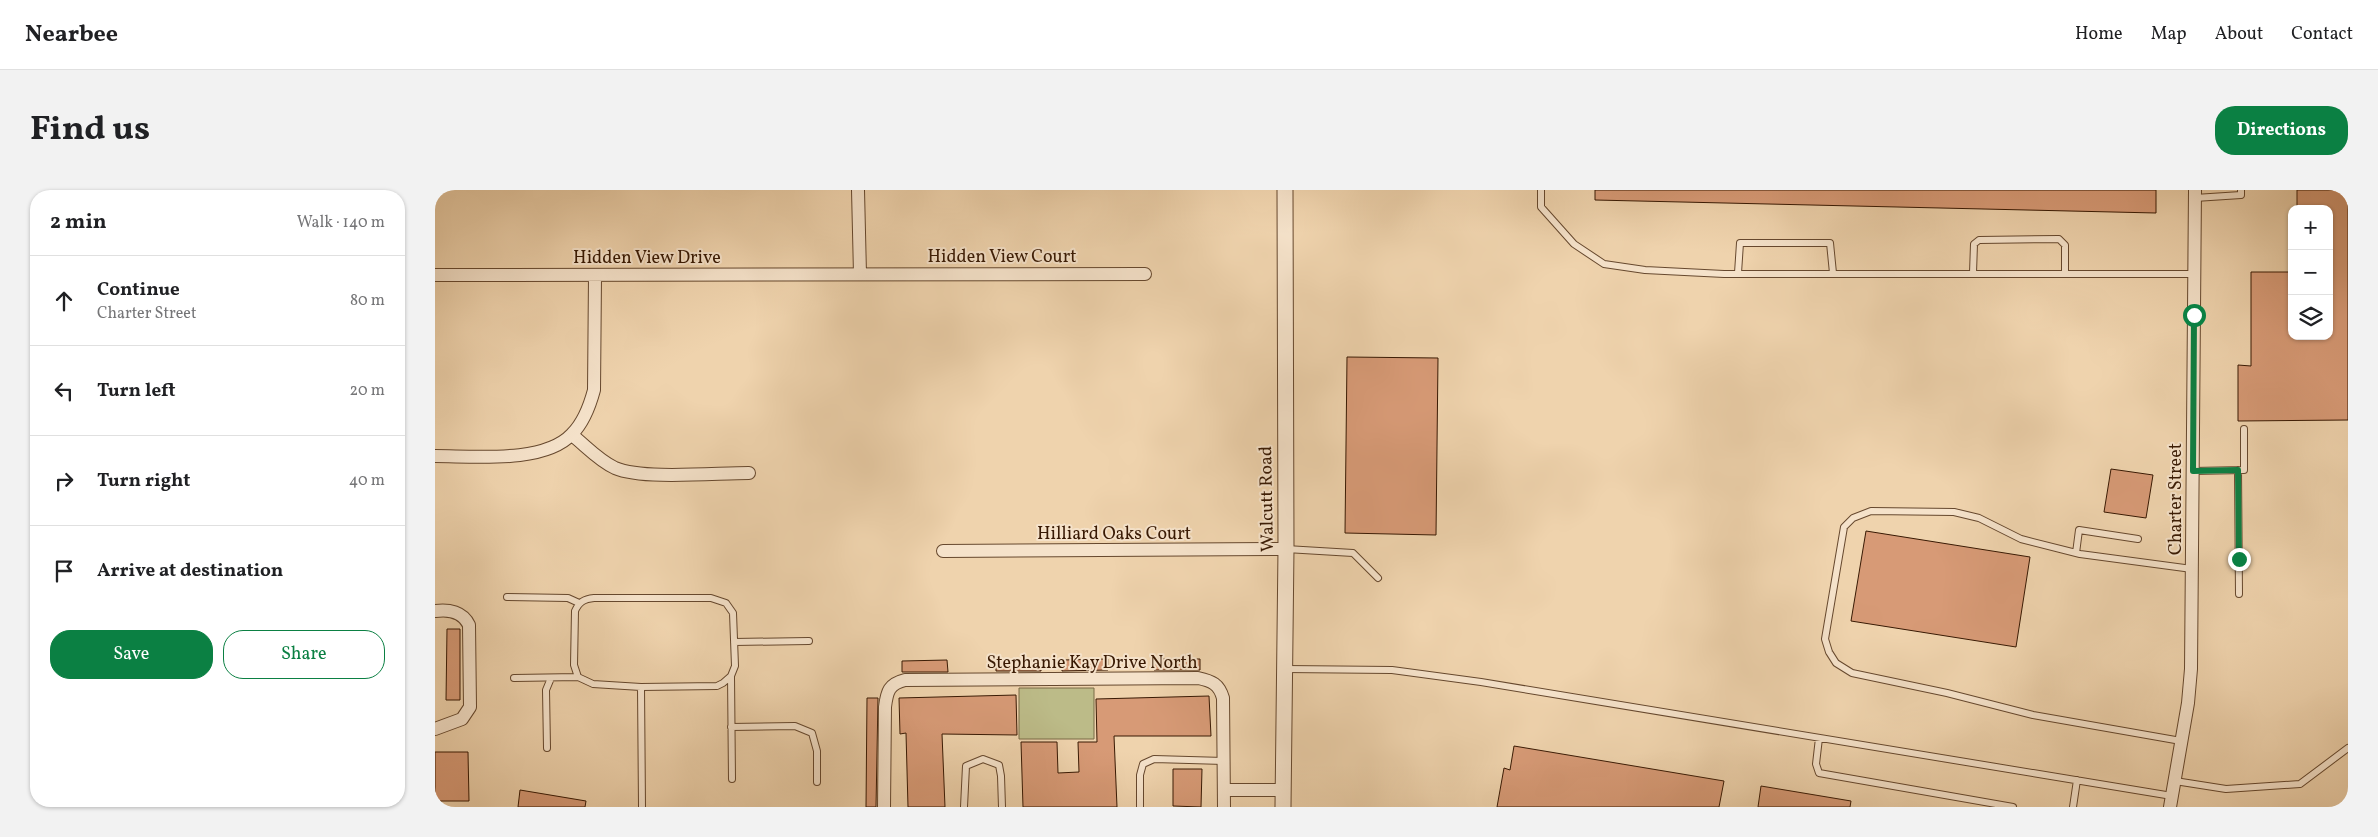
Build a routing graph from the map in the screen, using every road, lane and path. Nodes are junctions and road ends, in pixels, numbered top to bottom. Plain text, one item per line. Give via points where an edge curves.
1 (859, 190) edge
2 (1285, 190) edge
3 (1541, 190) edge
4 (2241, 190) edge
5 (2195, 194) edge
6 (1738, 273) junction
7 (1833, 273) junction
8 (1973, 273) junction
9 (860, 274) junction
10 (1145, 274) dead end
11 (2065, 274) junction
12 (2195, 274) junction
13 (435, 275) edge
14 (595, 276) junction
15 (2245, 429) dead end
16 (572, 435) junction
17 (435, 456) edge
18 (2238, 470) junction
19 (2193, 471) junction
20 (749, 473) dead end
21 (2138, 539) dead end
22 (1286, 549) junction
23 (943, 551) dead end
24 (2076, 553) junction
25 (2192, 569) junction
26 (1378, 578) dead end
27 (2239, 594) dead end
28 (507, 597) dead end
29 (579, 603) junction
30 (435, 611) edge
31 (809, 641) dead end
32 (734, 642) junction
33 (1285, 669) junction
34 (731, 676) junction
35 (578, 677) junction
36 (514, 678) dead end
37 (551, 678) junction
38 (641, 687) junction
39 (731, 727) junction
40 (435, 729) edge
41 (1819, 738) junction
42 (2181, 741) junction
43 (547, 748) dead end
44 (2348, 748) edge
45 (1223, 761) junction
46 (732, 779) dead end
47 (2077, 780) junction
48 (817, 782) dead end
49 (2175, 782) junction
50 (1224, 790) junction
51 (1283, 790) junction
52 (2171, 801) edge
53 (642, 807) edge
54 (884, 807) edge
55 (964, 807) edge
56 (1002, 807) edge
57 (1140, 807) edge
58 (1224, 807) edge
59 (1283, 807) edge
60 (2013, 807) edge
61 (2073, 807) edge

1 - 9 street
2 - 22 street, Walcutt Road
3 - 6 lane via 1541,207 1573,244 1604,264 1645,270
4 - 5 lane via 2241,195
5 - 12 street, Charter Street
6 - 7 lane
6 - 7 lane via 1740,243 1830,243
7 - 8 lane
8 - 11 lane
8 - 11 lane via 1974,244 1979,240 2059,239 2065,245
9 - 10 street, Hidden View Court
9 - 14 street, Hidden View Drive
11 - 12 lane
12 - 19 street, Charter Street
13 - 14 street, Hidden View Drive
14 - 16 street via 594,390 590,405
15 - 18 lane via 2244,470
16 - 17 street via 544,451
16 - 20 street via 600,459 631,472
18 - 19 lane
18 - 27 lane
19 - 25 street, Charter Street
21 - 24 lane via 2079,530
22 - 23 street, Hilliard Oaks Court
22 - 26 lane via 1353,553
22 - 33 street, Walcutt Road
24 - 25 lane
24 - 42 lane via 2021,539 1979,518 1954,512 1871,511 1853,518 1845,527 1825,638 1829,652 1836,662 1852,673 2033,715
25 - 42 street, Charter Street via 2191,669
28 - 29 lane via 568,598
29 - 32 lane via 594,598 719,599 733,614
29 - 35 lane via 575,611 574,665
30 - 40 street via 460,614 469,626 470,707 462,719
31 - 32 lane
32 - 34 lane via 735,666
33 - 41 lane via 1395,670
33 - 51 street, Walcutt Road
34 - 38 lane via 717,686
34 - 39 lane
35 - 37 lane
35 - 38 lane via 593,684
36 - 37 lane
37 - 43 lane via 546,690
38 - 53 lane
39 - 46 lane
39 - 48 lane via 795,726 812,733 817,751
41 - 47 lane
41 - 60 lane via 1816,764 1819,773
42 - 49 street, Charter Street
44 - 49 lane via 2300,784 2226,789
45 - 50 street, Stephanie Kay Drive North
45 - 54 street, Stephanie Kay Drive North via 1223,698 1220,687 1211,680 905,680 889,687 885,707
45 - 57 lane via 1154,760 1143,764
47 - 52 lane
47 - 61 lane
49 - 52 street, Charter Street
50 - 51 street
50 - 58 street, Stephanie Kay Drive North
51 - 59 street, Walcutt Road
55 - 56 lane via 966,766 983,759 999,765

